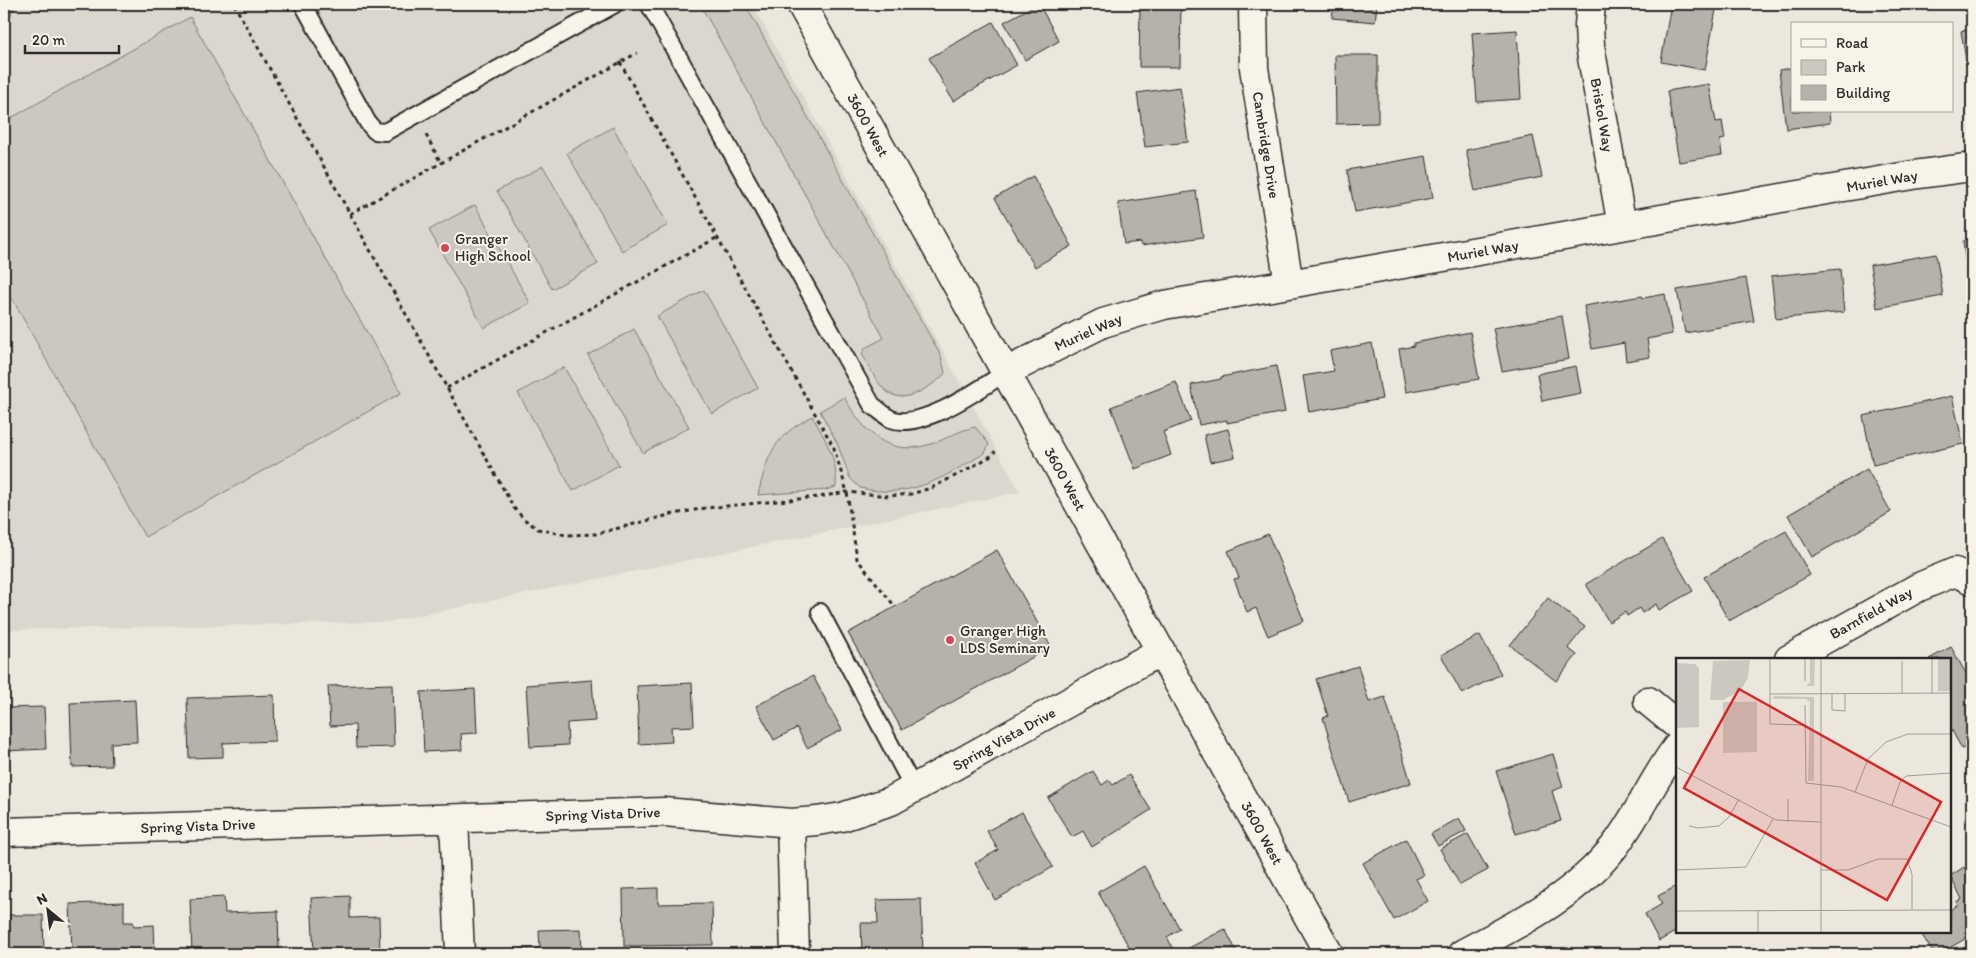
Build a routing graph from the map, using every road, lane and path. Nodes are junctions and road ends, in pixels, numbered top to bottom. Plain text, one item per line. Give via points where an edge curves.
1 (303, 4) edge
2 (615, 4) edge
3 (648, 4) edge
4 (801, 4) edge
5 (1253, 4) edge
6 (1591, 4) edge
7 (620, 62) dead end
8 (416, 115) junction
9 (441, 163) dead end
10 (1972, 167) edge
11 (350, 214) dead end
12 (1622, 226) junction
13 (718, 237) junction
14 (1289, 284) junction
15 (1006, 372) junction
16 (447, 388) junction
17 (995, 451) dead end
18 (847, 492) junction
19 (1964, 576) edge
20 (893, 604) dead end
21 (820, 612) dead end
22 (1161, 651) junction
23 (1791, 658) edge
24 (1648, 701) dead end
25 (1676, 724) edge
26 (1676, 749) edge
27 (914, 789) junction
28 (454, 818) junction
29 (791, 823) junction
30 (4, 832) edge
31 (460, 954) edge
32 (795, 954) edge
33 (1329, 954) edge
34 (1462, 954) edge

1 - 8 lane via 368,124 375,131 385,132
2 - 8 lane
3 - 15 lane via 872,405 892,419 914,420 948,408
4 - 15 street, 3600 West
5 - 14 street, Cambridge Drive via 1254,68
6 - 12 street, Bristol Way via 1590,46
7 - 13 path
8 - 9 path
10 - 12 street, Muriel Way
11 - 16 path
12 - 14 street, Muriel Way
13 - 16 path
13 - 18 path via 828,435
14 - 15 street, Muriel Way via 1133,313 1103,323
15 - 22 street, 3600 West
16 - 18 path via 514,508 538,529 566,535 596,534 706,508
17 - 18 path via 955,476 910,494 889,496
18 - 20 path via 856,559
19 - 23 street, Barnfield Way via 1919,587
21 - 27 lane
22 - 27 street, Spring Vista Drive
22 - 33 street, 3600 West
24 - 25 street
26 - 34 street via 1634,818 1592,872 1565,896 1537,914
27 - 29 street, Spring Vista Drive via 891,801 842,817
28 - 29 street, Spring Vista Drive via 664,812
28 - 30 street, Spring Vista Drive
28 - 31 street
29 - 32 street

